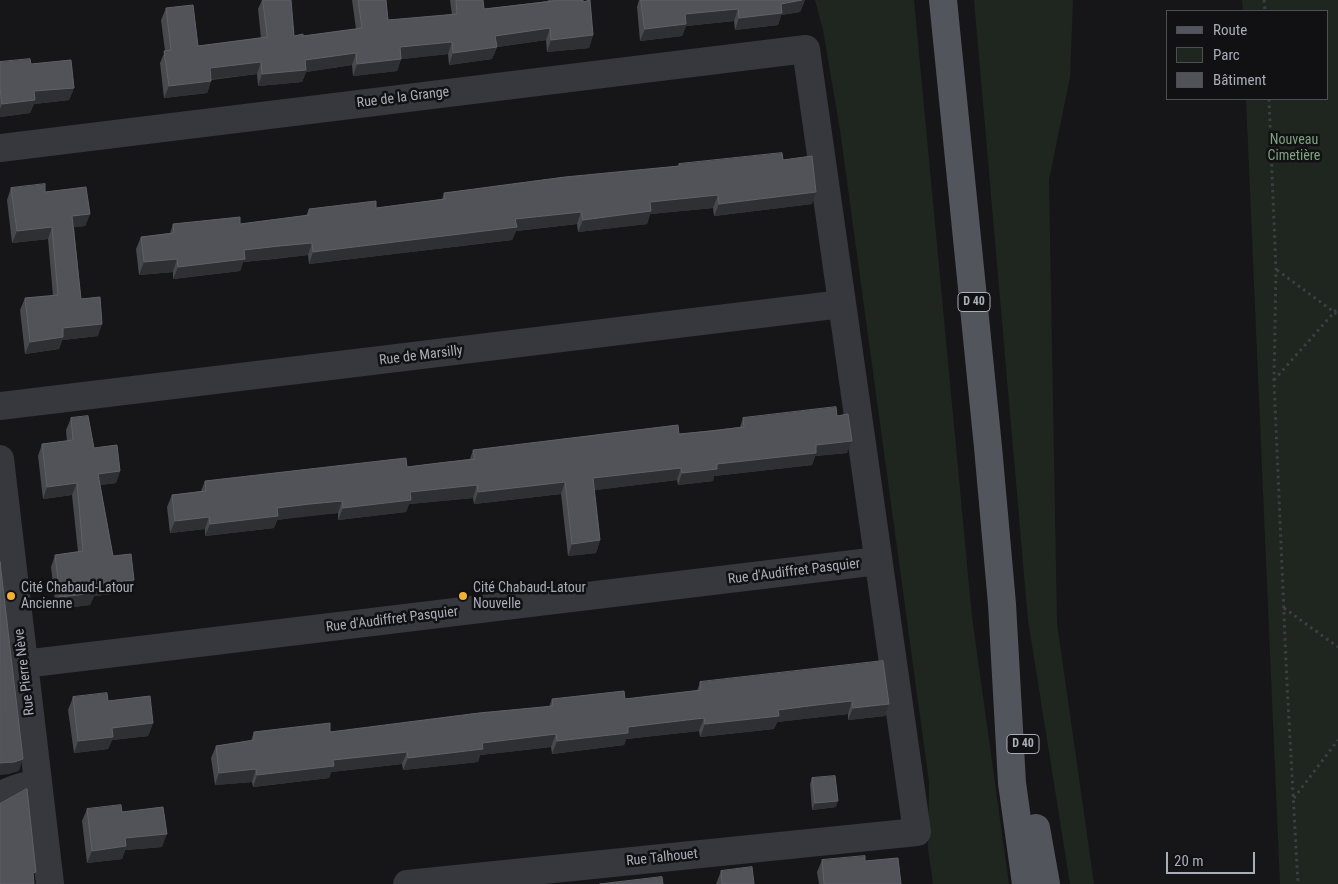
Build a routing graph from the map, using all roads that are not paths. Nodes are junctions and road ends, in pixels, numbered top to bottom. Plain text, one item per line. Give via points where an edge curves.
1 (944, 0) edge
2 (0, 148) edge
3 (842, 304) junction
4 (0, 406) edge
5 (0, 459) edge
6 (878, 561) junction
7 (1002, 604) junction
8 (24, 664) junction
9 (38, 784) junction
10 (0, 796) edge
11 (50, 884) edge
12 (407, 884) edge
13 (1026, 884) edge
14 (1046, 884) edge

1 - 7 main road, D 40
2 - 3 street, Rue de la Grange via 806,49
3 - 4 street, Rue de Marsilly
3 - 6 street
5 - 8 street, Rue Pierre Nève
6 - 8 street, Rue d'Audiffret Pasquier
6 - 12 street, Rue Talhouet via 917,832
7 - 13 main road, D 40 via 1012,783
7 - 14 main road, D 40
8 - 9 street, Rue Pierre Nève
9 - 10 street via 25,785
9 - 11 street, Rue Pierre Nève

